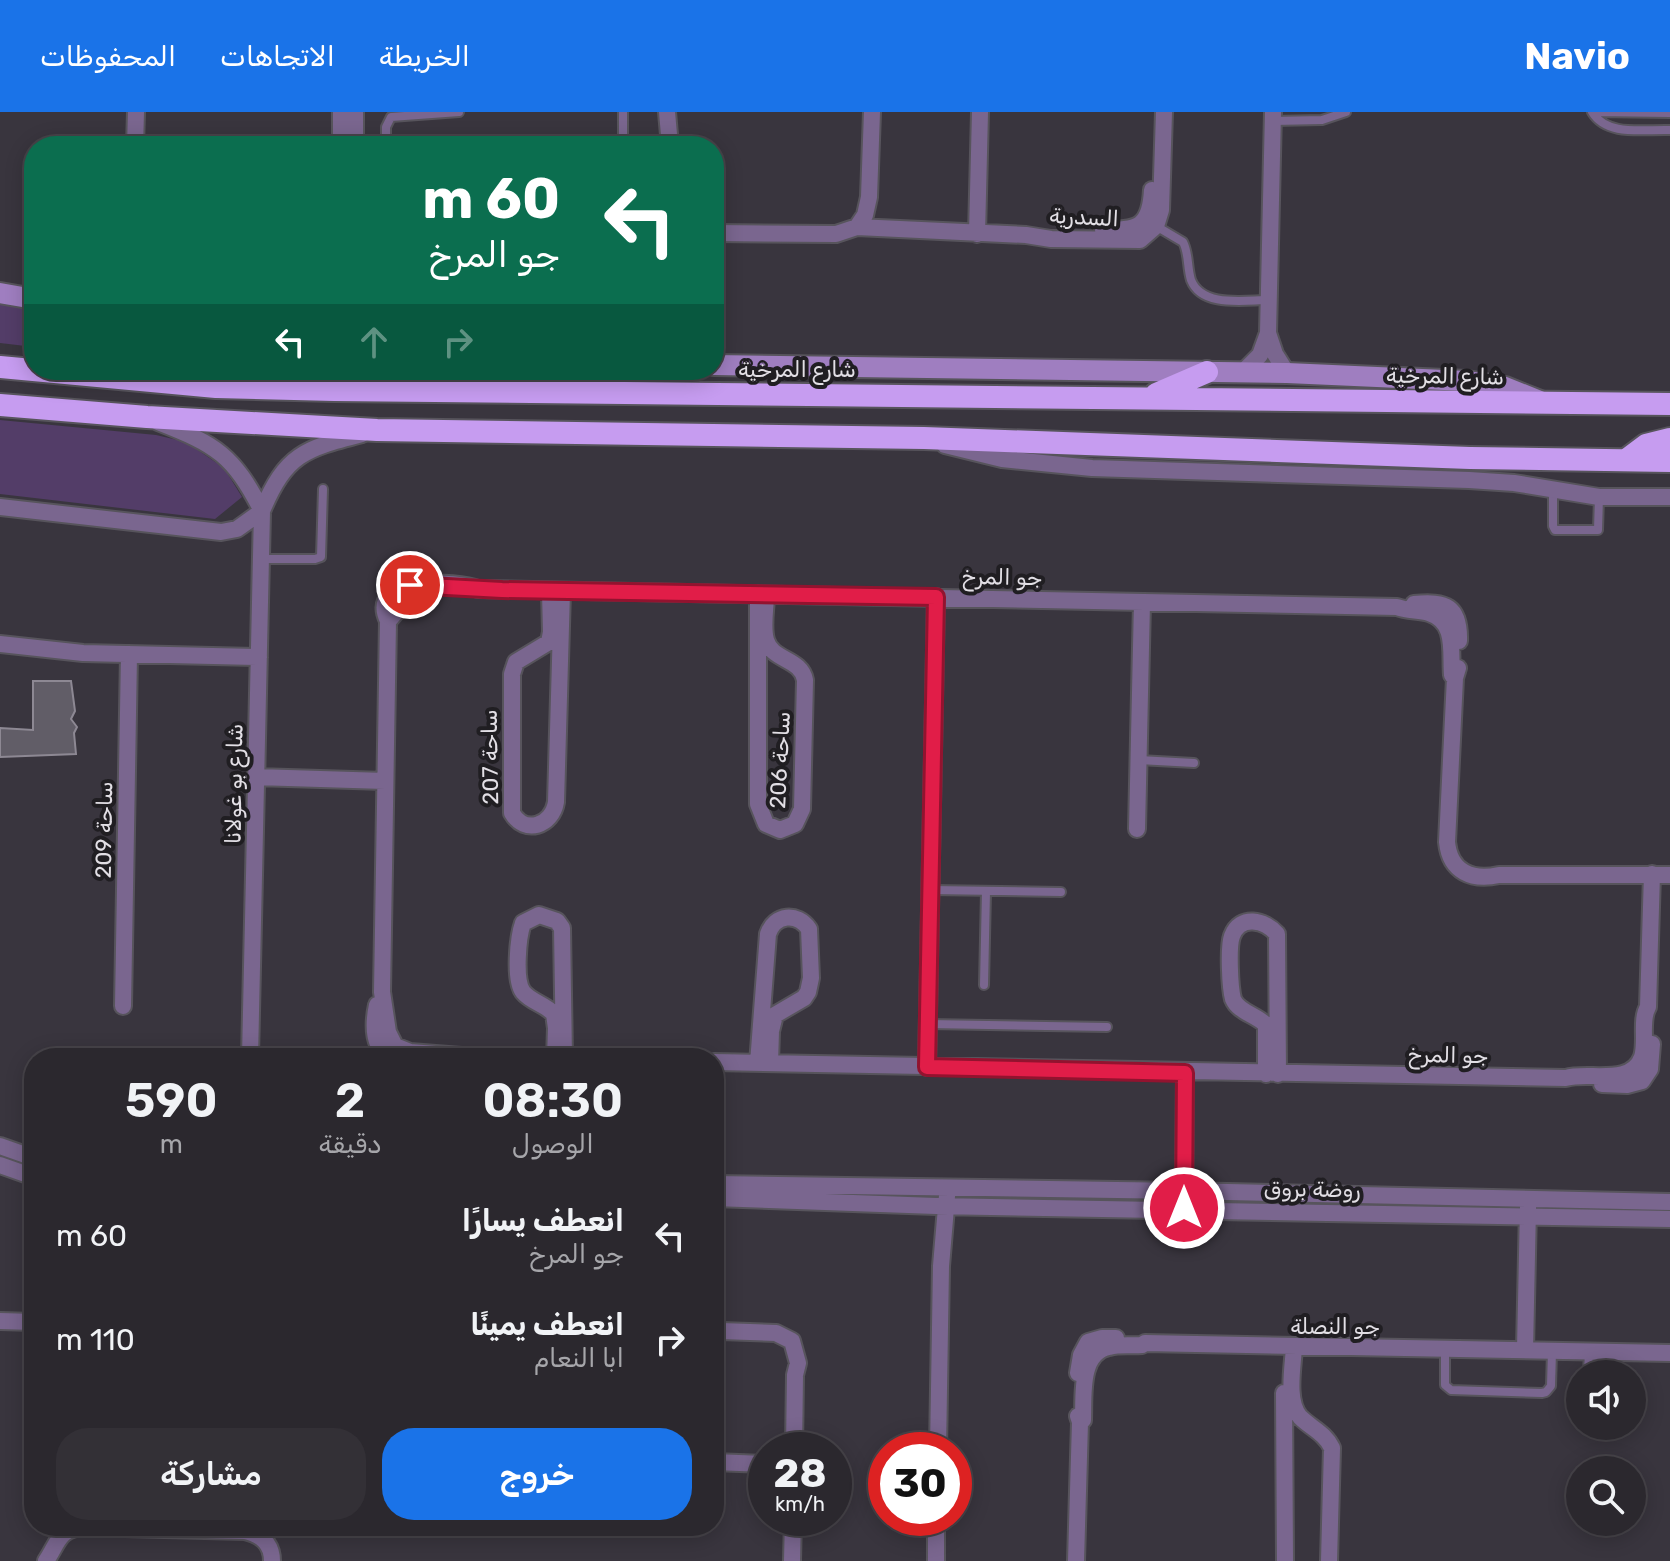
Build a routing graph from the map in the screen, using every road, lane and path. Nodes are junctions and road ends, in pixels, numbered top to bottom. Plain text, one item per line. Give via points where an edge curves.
1 (136, 112) edge
2 (341, 112) edge
3 (355, 112) edge
4 (459, 112) edge
5 (623, 112) edge
6 (865, 112) edge
7 (872, 112) edge
8 (980, 112) edge
9 (1154, 112) edge
10 (1164, 112) edge
11 (1346, 112) edge
12 (1594, 112) edge
13 (1670, 113) edge
14 (1273, 116) edge
15 (1670, 130) edge
16 (135, 136) edge
17 (341, 136) edge
18 (355, 136) edge
19 (386, 136) edge
20 (623, 136) edge
21 (724, 223) edge
22 (1156, 226) junction
23 (857, 227) junction
24 (724, 233) edge
25 (977, 234) junction
26 (1026, 235) junction
27 (0, 284) edge
28 (0, 293) edge
29 (24, 295) edge
30 (24, 297) edge
31 (1269, 300) junction
32 (1268, 333) junction
33 (724, 365) edge
34 (0, 367) edge
35 (24, 369) edge
36 (1207, 372) junction
37 (1243, 372) junction
38 (1287, 373) junction
39 (140, 380) edge
40 (241, 380) edge
41 (422, 380) edge
42 (216, 387) junction
43 (455, 392) junction
44 (1148, 397) junction
45 (1547, 404) junction
46 (1670, 404) edge
47 (0, 405) edge
48 (147, 417) junction
49 (377, 430) junction
50 (924, 438) junction
51 (1670, 439) edge
52 (1626, 460) junction
53 (1670, 461) edge
54 (323, 489) dead end
55 (1553, 491) junction
56 (1599, 497) junction
57 (1670, 497) edge
58 (0, 507) edge
59 (262, 511) junction
60 (260, 559) junction
61 (556, 591) junction
62 (762, 594) junction
63 (936, 597) junction
64 (1142, 602) junction
65 (0, 644) edge
66 (533, 653) junction
67 (129, 654) junction
68 (259, 657) junction
69 (786, 659) junction
70 (560, 670) junction
71 (758, 677) junction
72 (1139, 760) junction
73 (1194, 763) dead end
74 (256, 777) junction
75 (385, 781) junction
76 (1137, 829) dead end
77 (1652, 874) junction
78 (1670, 875) edge
79 (930, 890) junction
80 (986, 891) junction
81 (1061, 892) dead end
82 (984, 985) dead end
83 (564, 986) junction
84 (763, 987) junction
85 (382, 992) junction
86 (1279, 998) junction
87 (539, 1002) junction
88 (123, 1006) dead end
89 (788, 1006) junction
90 (1256, 1015) junction
91 (928, 1024) junction
92 (1107, 1027) dead end
93 (250, 1048) edge
94 (380, 1048) edge
95 (400, 1048) edge
96 (555, 1048) edge
97 (564, 1048) edge
98 (724, 1062) edge
99 (764, 1063) junction
100 (927, 1067) junction
101 (1185, 1073) junction
102 (1272, 1074) junction
103 (0, 1146) edge
104 (24, 1154) edge
105 (0, 1165) edge
106 (24, 1173) edge
107 (724, 1184) edge
108 (942, 1186) junction
109 (1184, 1191) junction
110 (724, 1198) edge
111 (1670, 1202) edge
112 (942, 1206) junction
113 (1528, 1207) junction
114 (1184, 1208) junction
115 (1670, 1219) edge
116 (0, 1321) edge
117 (24, 1322) edge
118 (724, 1331) edge
119 (1289, 1347) junction
120 (1445, 1348) junction
121 (1525, 1350) junction
122 (1552, 1351) junction
123 (1589, 1351) junction
124 (1670, 1353) edge
125 (1589, 1360) edge
126 (1314, 1428) junction
127 (794, 1432) edge
128 (938, 1432) edge
129 (1284, 1445) junction
130 (724, 1455) edge
131 (748, 1456) edge
132 (724, 1462) edge
133 (748, 1463) edge
134 (60, 1536) edge
135 (260, 1536) edge
136 (793, 1536) edge
137 (936, 1536) edge
138 (50, 1558) edge
139 (272, 1561) edge
140 (792, 1561) edge
141 (936, 1561) edge
142 (1076, 1561) edge
143 (1285, 1561) edge
144 (1329, 1561) edge

1 - 16 street
2 - 17 street
3 - 18 street
4 - 19 lane via 391,117
5 - 20 lane
6 - 21 street via 862,196 847,221
7 - 23 street via 869,197
8 - 25 street
9 - 26 street, السدرية via 1151,199 1143,222 1128,230 1043,230
10 - 22 street via 1162,200
11 - 14 lane via 1322,120
12 - 13 lane
12 - 15 lane via 1600,123 1612,128
14 - 31 street
22 - 26 street, السدرية via 1130,241
22 - 31 lane via 1183,242 1193,284 1204,296
23 - 24 street via 836,234
23 - 25 street
25 - 26 street
27 - 29 lane
28 - 30 main road
31 - 32 street
32 - 37 street via 1260,355
32 - 38 street
33 - 36 main road, شارع المرخية
34 - 35 highway, شارع المرخية
36 - 37 main road, شارع المرخية
36 - 44 highway
37 - 38 main road, شارع المرخية
38 - 45 main road, شارع المرخية via 1489,384
39 - 42 highway, شارع المرخية
40 - 42 street
41 - 43 street
42 - 43 highway, شارع المرخية
43 - 44 highway, شارع المرخية
44 - 45 highway, شارع المرخية
45 - 46 highway, شارع المرخية
47 - 48 highway
48 - 49 highway
48 - 59 street via 195,436 235,464
49 - 50 highway
49 - 59 street, شارع بو غولانا via 310,450 286,466
50 - 52 highway
50 - 55 street via 1002,459 1092,468 1478,480
51 - 52 highway via 1646,445
52 - 53 highway
54 - 60 lane via 321,557
55 - 56 street
55 - 56 lane via 1555,530 1598,530
56 - 57 street
58 - 59 street via 221,532 237,529
59 - 60 street, شارع بو غولانا
60 - 68 street, شارع بو غولانا
61 - 62 street, جو المرخ
61 - 66 street, ساحة 207 via 550,637
61 - 70 street, ساحة 207
61 - 75 street, جو المرخ via 416,593 402,602 388,621
62 - 63 street, جو المرخ
62 - 69 street, ساحة 206 via 766,640
62 - 71 street, ساحة 206
63 - 64 street, جو المرخ
63 - 79 street
64 - 72 street
64 - 77 street, جو المرخ via 1397,607 1429,613 1445,622 1450,633 1455,678 1448,851 1460,872 1487,877
65 - 67 street
66 - 70 street via 549,658
66 - 70 street, ساحة 207 via 516,662 512,674 511,804 523,824 544,823 555,812
67 - 68 street
67 - 88 street, ساحة 209
68 - 74 street, شارع بو غولانا
69 - 71 street via 769,665
69 - 71 street, ساحة 206 via 805,680 802,809 795,824 780,830 766,824 759,812
72 - 73 lane
72 - 76 street
74 - 75 street
74 - 93 street, شارع بو غولانا
75 - 85 street, جو المرخ
77 - 78 street
77 - 102 street, جو المرخ via 1644,1049 1635,1067 1620,1075
79 - 80 lane
79 - 91 street
80 - 81 lane
80 - 82 lane
83 - 87 street
83 - 87 street via 562,928 548,916 529,918 520,930 518,976 523,992
83 - 97 street
84 - 89 street
84 - 89 street via 770,927 779,919 800,920 811,935 811,985 804,998
84 - 99 street
85 - 94 street, جو المرخ via 375,1018
85 - 95 street, جو المرخ via 388,1032
86 - 90 street
86 - 90 street via 1277,934 1260,921 1249,921 1233,935 1232,994 1240,1008
86 - 102 street
87 - 96 street via 556,1021
89 - 99 street via 772,1022
90 - 102 street via 1266,1025
91 - 92 lane
91 - 100 street
98 - 99 street, جو المرخ
99 - 100 street, جو المرخ
100 - 101 street, جو المرخ
101 - 102 street, جو المرخ
101 - 109 street
103 - 104 street
105 - 106 street
107 - 108 street, روضة بروق
108 - 109 street, روضة بروق
108 - 112 street
109 - 113 street, روضة بروق
109 - 114 street
110 - 112 street, روضة بروق
111 - 113 street, روضة بروق
112 - 114 street, روضة بروق
112 - 128 street via 937,1250
113 - 114 street, روضة بروق
113 - 115 street, روضة بروق
113 - 121 street
116 - 117 street
118 - 127 street via 776,1333 792,1341 798,1356
119 - 120 street, جو النصلة
119 - 126 street via 1294,1407
119 - 129 street
119 - 142 street, جو النصلة via 1145,1343 1095,1353 1088,1365 1080,1422
120 - 121 street, جو النصلة
120 - 122 lane via 1448,1388 1542,1393 1551,1386
121 - 122 street, جو النصلة
122 - 123 street, جو النصلة
123 - 124 street, جو النصلة
123 - 125 lane
126 - 129 street
126 - 144 street via 1327,1439 1333,1456
129 - 143 street
130 - 131 street
132 - 133 street
134 - 138 street
135 - 139 street via 267,1542
136 - 140 street
137 - 141 street

